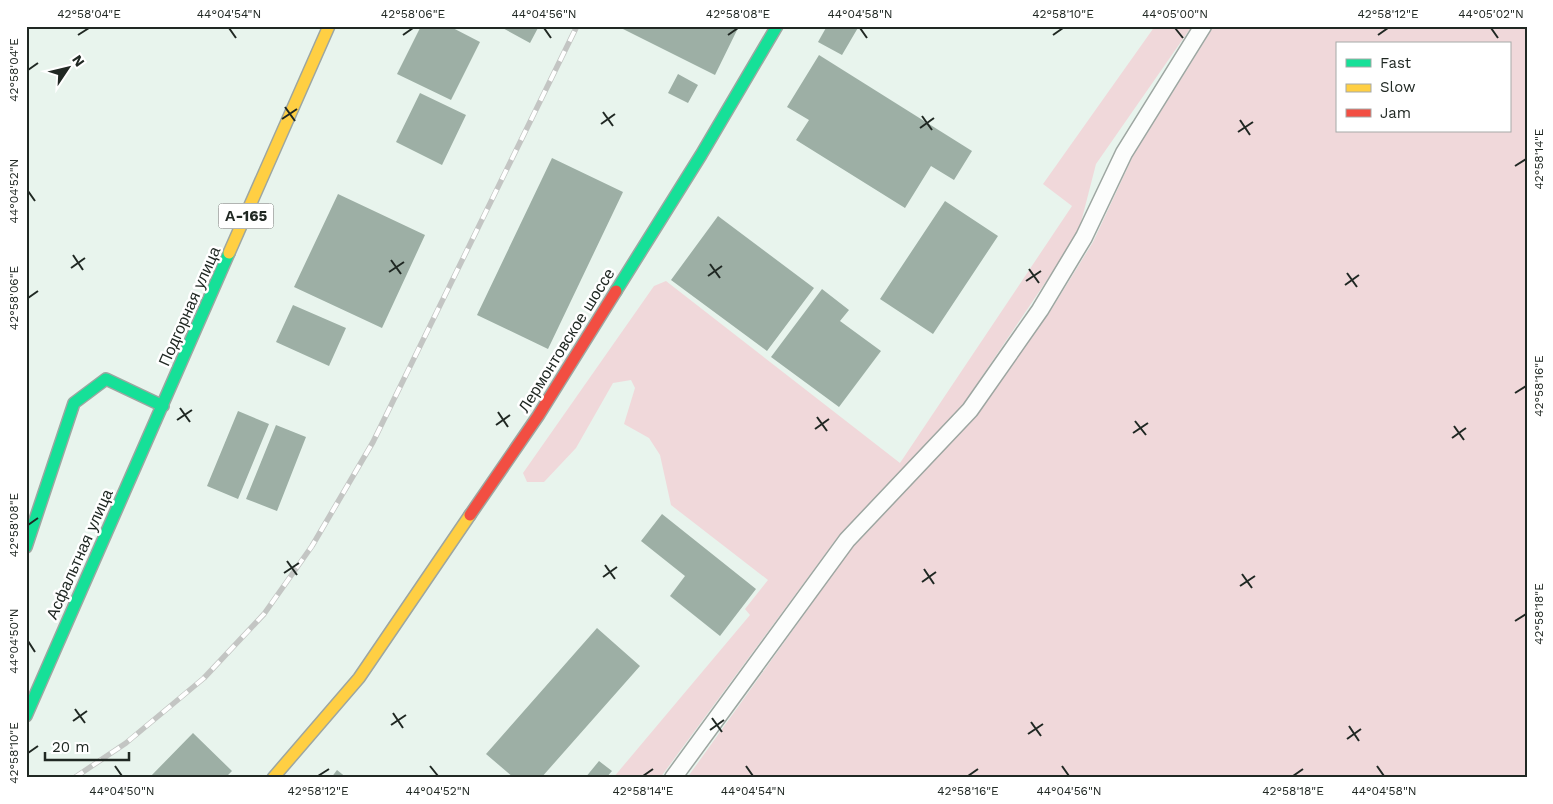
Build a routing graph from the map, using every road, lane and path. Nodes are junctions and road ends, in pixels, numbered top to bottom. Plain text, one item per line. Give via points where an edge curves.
1 (330, 26) edge
2 (776, 26) edge
3 (1203, 26) edge
4 (163, 406) junction
5 (26, 547) edge
6 (26, 716) edge
7 (273, 778) edge
8 (673, 778) edge

1 - 4 street, Подгорная улица / А-165
2 - 7 street, Лермонтовское шоссе via 701,155 527,432 359,678
3 - 8 lane via 1124,153 1084,237 1040,310 970,410 847,540
4 - 5 street via 106,379 74,403
4 - 6 street, Асфальтная улица / А-165

